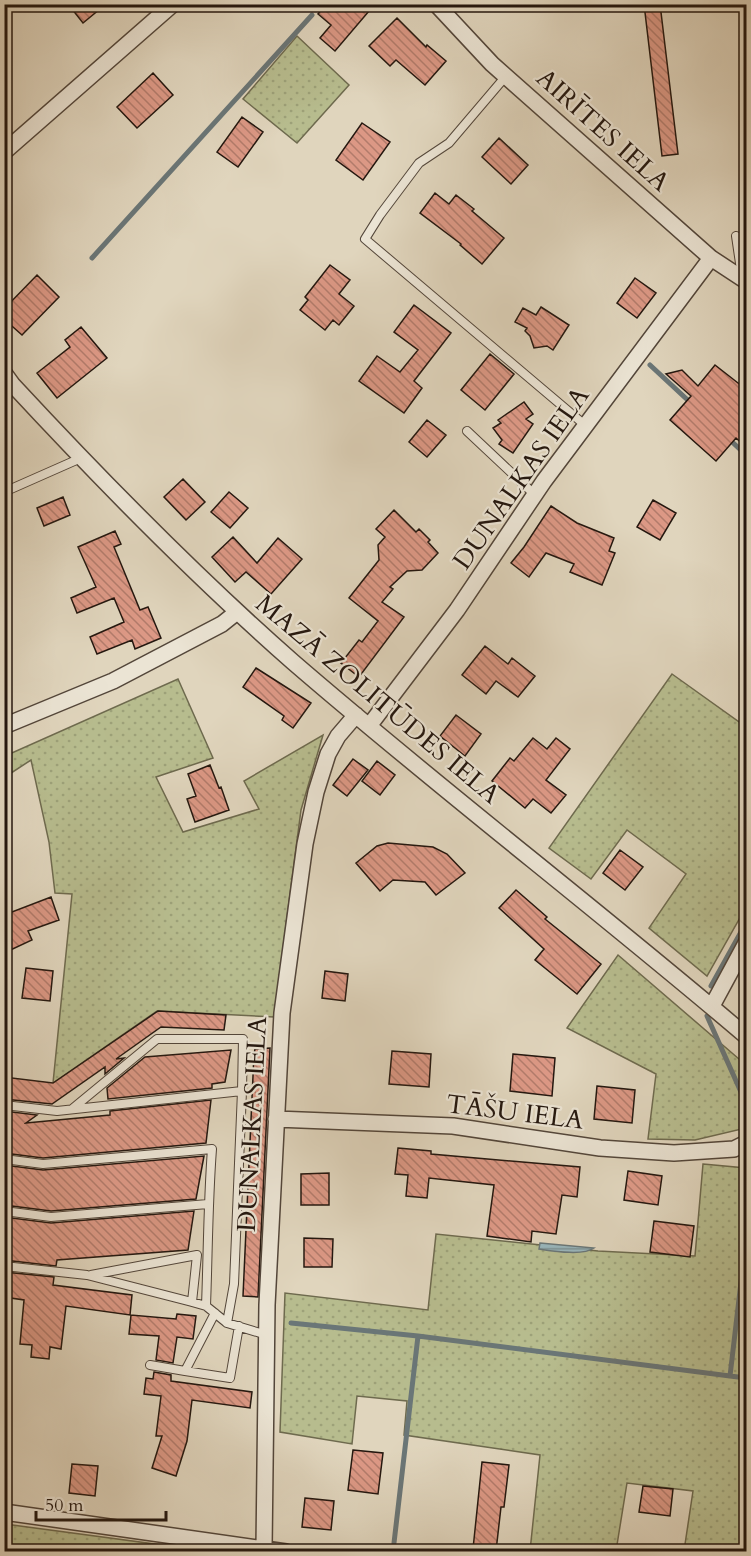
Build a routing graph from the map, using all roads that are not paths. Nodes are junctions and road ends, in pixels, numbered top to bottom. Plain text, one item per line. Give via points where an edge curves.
1 (173, 4) edge
2 (436, 4) edge
3 (506, 75) junction
4 (4, 152) edge
5 (736, 236) dead end
6 (711, 258) junction
7 (744, 279) edge
8 (4, 373) edge
9 (586, 426) junction
10 (467, 431) dead end
11 (81, 458) junction
12 (4, 492) edge
13 (535, 495) junction
14 (237, 612) junction
15 (356, 715) junction
16 (4, 726) edge
17 (369, 726) junction
18 (747, 943) edge
19 (712, 1006) junction
20 (747, 1036) edge
21 (242, 1091) junction
22 (4, 1105) edge
23 (70, 1110) junction
24 (276, 1119) junction
25 (747, 1143) edge
26 (4, 1159) edge
27 (208, 1204) junction
28 (4, 1211) edge
29 (4, 1266) edge
30 (87, 1275) junction
31 (192, 1302) junction
32 (206, 1305) junction
33 (215, 1312) junction
34 (227, 1323) junction
35 (239, 1326) junction
36 (267, 1335) junction
37 (150, 1365) dead end
38 (185, 1371) junction
39 (4, 1512) edge
40 (264, 1548) junction
41 (286, 1551) edge

1 - 4 street
2 - 3 street, AIRĪTES IELA
3 - 6 street, AIRĪTES IELA
3 - 9 lane via 449,142 418,163 365,239
5 - 7 lane
6 - 7 street, AIRĪTES IELA
6 - 9 street, DUNALKAS IELA
8 - 11 street, MAZĀ ZOLITŪDES IELA
9 - 13 street, DUNALKAS IELA
10 - 13 lane
11 - 12 lane
11 - 14 street, MAZĀ ZOLITŪDES IELA
13 - 17 street, DUNALKAS IELA via 457,610
14 - 15 street, MAZĀ ZOLITŪDES IELA
14 - 16 street via 222,624 113,681
15 - 17 street, MAZĀ ZOLITŪDES IELA
15 - 24 street, DUNALKAS IELA via 328,754 314,802 282,1013
17 - 19 street, MAZĀ ZOLITŪDES IELA
18 - 19 street
19 - 20 street, MAZĀ ZOLITŪDES IELA
21 - 23 lane
21 - 23 lane via 243,1039 157,1039
21 - 34 lane via 234,1284
22 - 23 lane
24 - 25 street, TĀŠU IELA via 453,1126 600,1148 674,1153 734,1149
24 - 36 street, DUNALKAS IELA
26 - 27 lane via 43,1164 212,1149
27 - 28 lane via 51,1217
27 - 32 lane
29 - 30 lane
30 - 31 lane
30 - 31 lane via 196,1255
31 - 32 lane
32 - 33 lane
33 - 34 lane
33 - 38 lane
34 - 35 lane
35 - 36 lane
35 - 38 lane via 230,1378
36 - 40 street, DUNALKAS IELA
37 - 38 lane
39 - 40 street
40 - 41 street

